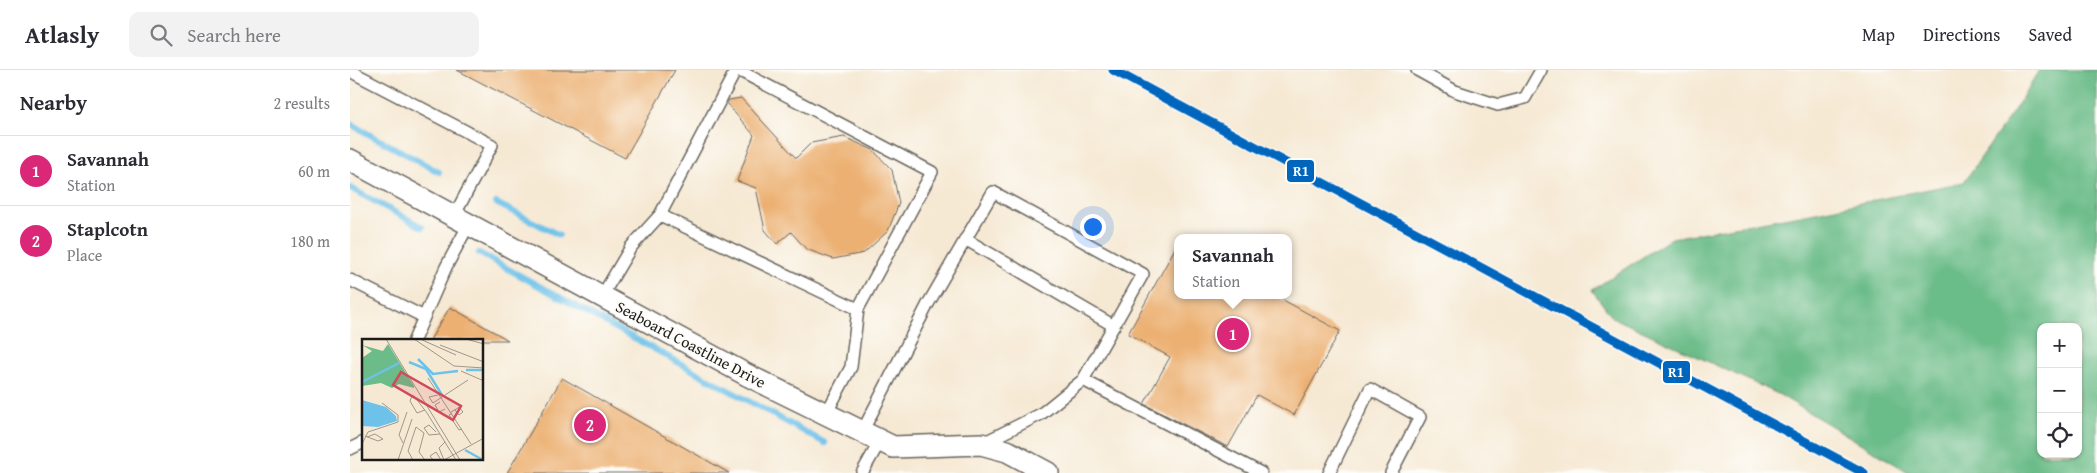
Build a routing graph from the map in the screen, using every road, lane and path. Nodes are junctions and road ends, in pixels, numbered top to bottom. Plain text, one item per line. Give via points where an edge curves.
1 (737, 70) edge
2 (1417, 70) edge
3 (1542, 70) edge
4 (350, 71) edge
5 (350, 160) edge
6 (660, 215) junction
7 (461, 220) junction
8 (965, 239) junction
9 (350, 280) edge
10 (602, 296) junction
11 (858, 309) junction
12 (424, 317) junction
13 (1114, 326) junction
14 (414, 339) edge
15 (1083, 380) junction
16 (826, 414) junction
17 (871, 437) junction
18 (362, 443) edge
19 (981, 444) junction
20 (350, 449) edge
21 (862, 473) edge
22 (1048, 473) edge
23 (1261, 473) edge
24 (1329, 473) edge
25 (1391, 473) edge

1 - 6 lane
1 - 11 lane via 932,172
2 - 3 lane via 1455,91 1498,104 1525,98
4 - 7 lane via 492,146
5 - 7 street, Seaboard Coastline Drive
6 - 10 lane via 630,247
6 - 11 lane
7 - 10 street, Seaboard Coastline Drive
7 - 12 lane via 446,267
8 - 13 lane
8 - 13 lane via 993,192 1143,274
8 - 17 lane via 928,304
9 - 12 lane
10 - 16 street, Seaboard Coastline Drive
11 - 16 lane via 851,367
12 - 14 lane
13 - 15 lane
15 - 19 lane via 1041,414
15 - 23 lane
16 - 17 street, Seaboard Coastline Drive
17 - 19 street, Seaboard Coastline Drive via 892,447
17 - 21 lane
18 - 20 lane
19 - 22 street, Seaboard Coastline Drive via 1007,451
24 - 25 lane via 1370,389 1420,417

